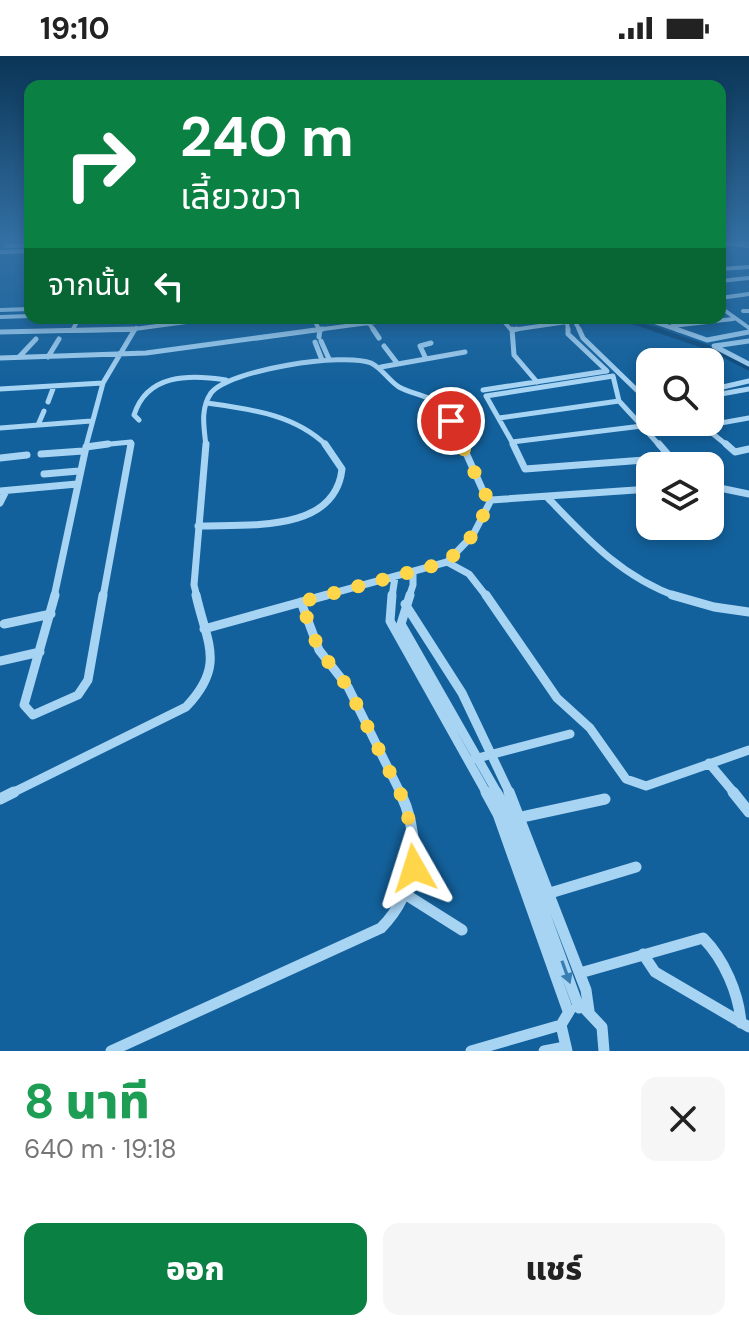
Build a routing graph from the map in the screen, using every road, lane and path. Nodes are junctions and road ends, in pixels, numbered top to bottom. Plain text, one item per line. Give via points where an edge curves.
1 (749, 294) edge
2 (726, 297) edge
3 (24, 309) edge
4 (0, 310) edge
5 (726, 313) edge
6 (24, 316) edge
7 (0, 317) edge
8 (733, 319) junction
9 (726, 320) edge
10 (76, 324) edge
11 (119, 324) edge
12 (314, 324) edge
13 (366, 324) edge
14 (370, 324) edge
15 (506, 324) edge
16 (553, 324) edge
17 (567, 324) edge
18 (576, 324) edge
19 (661, 324) edge
20 (694, 324) edge
21 (136, 326) edge
22 (670, 327) junction
23 (116, 330) junction
24 (512, 330) junction
25 (749, 330) edge
26 (72, 331) junction
27 (306, 331) junction
28 (0, 332) edge
29 (318, 338) junction
30 (379, 338) dead end
31 (36, 339) dead end
32 (59, 339) dead end
33 (749, 341) edge
34 (431, 343) dead end
35 (384, 346) dead end
36 (465, 352) dead end
37 (120, 355) junction
38 (749, 355) edge
39 (60, 356) junction
40 (19, 357) junction
41 (48, 357) junction
42 (734, 357) junction
43 (0, 358) edge
44 (329, 359) junction
45 (426, 359) junction
46 (322, 360) junction
47 (397, 363) junction
48 (749, 364) edge
49 (53, 365) dead end
50 (381, 367) junction
51 (226, 380) junction
52 (749, 381) edge
53 (537, 382) junction
54 (103, 383) junction
55 (54, 386) junction
56 (0, 389) edge
57 (724, 389) edge
58 (749, 389) edge
59 (483, 390) dead end
60 (636, 390) edge
61 (724, 392) edge
62 (619, 401) junction
63 (48, 402) dead end
64 (206, 403) junction
65 (44, 411) dead end
66 (499, 418) junction
67 (749, 418) edge
68 (139, 420) dead end
69 (636, 420) edge
70 (91, 421) junction
71 (724, 421) edge
72 (38, 425) junction
73 (636, 427) edge
74 (0, 428) edge
75 (650, 436) edge
76 (716, 436) edge
77 (512, 442) junction
78 (84, 449) junction
79 (749, 449) edge
80 (41, 454) dead end
81 (27, 455) dead end
82 (0, 458) edge
83 (79, 471) junction
84 (44, 474) dead end
85 (77, 484) junction
86 (724, 489) edge
87 (636, 490) edge
88 (3, 491) edge
89 (749, 494) edge
90 (548, 498) junction
91 (491, 500) junction
92 (0, 503) edge
93 (198, 526) junction
94 (447, 562) junction
95 (413, 572) junction
96 (395, 577) junction
97 (301, 602) junction
98 (405, 604) junction
99 (749, 612) edge
100 (51, 614) junction
101 (4, 624) dead end
102 (204, 629) junction
103 (40, 652) junction
104 (0, 661) edge
105 (452, 678) junction
106 (434, 682) junction
107 (570, 734) dead end
108 (749, 750) edge
109 (492, 756) junction
110 (473, 760) junction
111 (709, 763) junction
112 (0, 799) edge
113 (605, 799) dead end
114 (749, 812) edge
115 (522, 817) junction
116 (636, 867) dead end
117 (405, 894) junction
118 (544, 902) junction
119 (462, 930) dead end
120 (643, 954) junction
121 (580, 973) junction
122 (579, 1010) junction
123 (561, 1025) junction
124 (745, 1025) edge
125 (566, 1049) edge
126 (111, 1051) edge
127 (471, 1051) edge
128 (544, 1051) edge
129 (604, 1051) edge

1 - 2 street
3 - 4 street
5 - 8 street
6 - 7 street
8 - 9 street
8 - 25 street
10 - 26 street
11 - 23 street
12 - 29 street
13 - 29 street
14 - 30 street
15 - 24 street
16 - 24 street
17 - 53 street via 568,334 607,371
18 - 60 street via 583,338
19 - 22 street
20 - 22 street
21 - 23 street
21 - 37 street
22 - 25 street via 707,340
23 - 26 street
24 - 53 street via 514,355
26 - 28 street
27 - 29 street
27 - 29 street
27 - 37 street
29 - 44 street
29 - 46 street
31 - 40 street
32 - 41 street
33 - 42 street via 714,346
34 - 45 street via 420,346
35 - 47 street
36 - 45 street
37 - 39 street
37 - 54 street
38 - 42 street
39 - 41 street
39 - 49 street
40 - 41 street
40 - 43 street
42 - 48 street
44 - 46 street
44 - 50 street
45 - 47 street
46 - 51 street
47 - 50 street
50 - 91 street via 399,387 446,410
51 - 64 street
51 - 68 street via 200,376 159,383 138,402 134,415
52 - 57 street
53 - 59 street
54 - 55 street
54 - 70 street
55 - 56 street
55 - 63 street
58 - 61 street
62 - 66 street
62 - 66 street via 613,376 486,396
62 - 69 street
64 - 93 street
64 - 93 street via 271,414 307,428 326,443 342,469 335,496 313,514
65 - 72 street
66 - 77 street
67 - 71 street
70 - 72 street
70 - 78 street
72 - 74 street
73 - 77 street
75 - 77 street via 671,458 525,469
76 - 79 street via 735,452
78 - 80 street
78 - 83 street
78 - 103 street via 131,442 88,680 78,695 33,715 24,705
81 - 82 street
83 - 84 street
83 - 85 street
85 - 88 street
85 - 100 street
86 - 89 street
87 - 90 street
88 - 92 street
90 - 91 street
90 - 99 street via 616,566 684,599
91 - 94 street via 473,535
93 - 102 street via 194,585
94 - 95 street
94 - 111 street via 479,585 557,698 590,728 626,779 646,786
95 - 96 street
95 - 98 street via 415,583
96 - 97 street
96 - 110 street via 387,611 390,621
97 - 102 street
97 - 117 street via 319,650 348,687 407,807 414,868
98 - 105 street
98 - 106 street via 401,624
100 - 101 street
100 - 103 street
102 - 112 street via 214,669 186,707
103 - 104 street
105 - 106 street
105 - 109 street
106 - 110 street
107 - 109 street
108 - 111 street
109 - 110 street
109 - 115 street
110 - 118 street
111 - 114 street
113 - 115 street
115 - 118 street
116 - 118 street
117 - 119 street
117 - 126 street via 381,928
118 - 121 street
118 - 122 street
120 - 121 street
120 - 124 street via 655,972
120 - 124 street via 695,938 709,943
121 - 122 street
122 - 123 street
122 - 129 street via 604,1030
123 - 125 street
123 - 127 street
125 - 128 street

